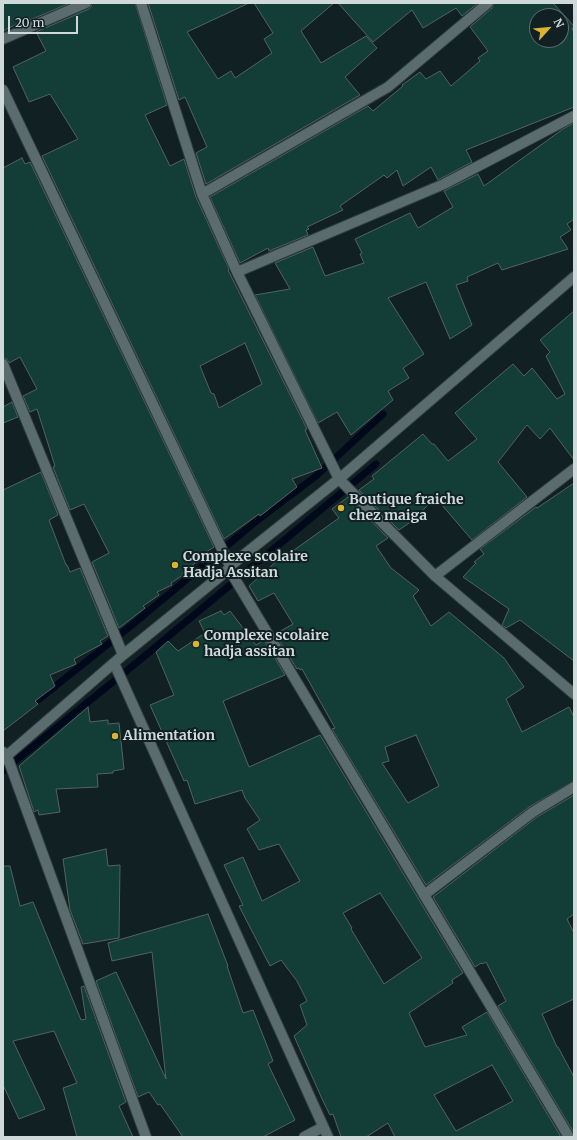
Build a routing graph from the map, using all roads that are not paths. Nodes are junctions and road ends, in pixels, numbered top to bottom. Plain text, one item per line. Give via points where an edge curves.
1 (86, 3) edge
2 (141, 3) edge
3 (488, 3) edge
4 (3, 39) edge
5 (4, 92) edge
6 (574, 116) edge
7 (202, 194) junction
8 (237, 272) junction
9 (574, 276) edge
10 (3, 364) edge
11 (574, 469) edge
12 (338, 479) junction
13 (230, 567) junction
14 (436, 576) junction
15 (123, 655) junction
16 (114, 663) junction
17 (574, 694) edge
18 (4, 756) edge
19 (574, 787) edge
20 (424, 894) junction
21 (324, 1127) junction
22 (146, 1137) edge
23 (304, 1137) edge
24 (328, 1137) edge
25 (569, 1137) edge

1 - 4 street
2 - 7 street
3 - 7 street via 388,87
5 - 13 street
6 - 8 street via 444,184
7 - 8 street
8 - 12 street
9 - 12 street
10 - 15 street
11 - 14 street
12 - 13 street
12 - 14 street
13 - 15 street
13 - 20 street
14 - 17 street
15 - 16 street
16 - 18 street
16 - 21 street
18 - 22 street
19 - 20 street via 534,812
20 - 25 street
21 - 23 street
21 - 24 street

